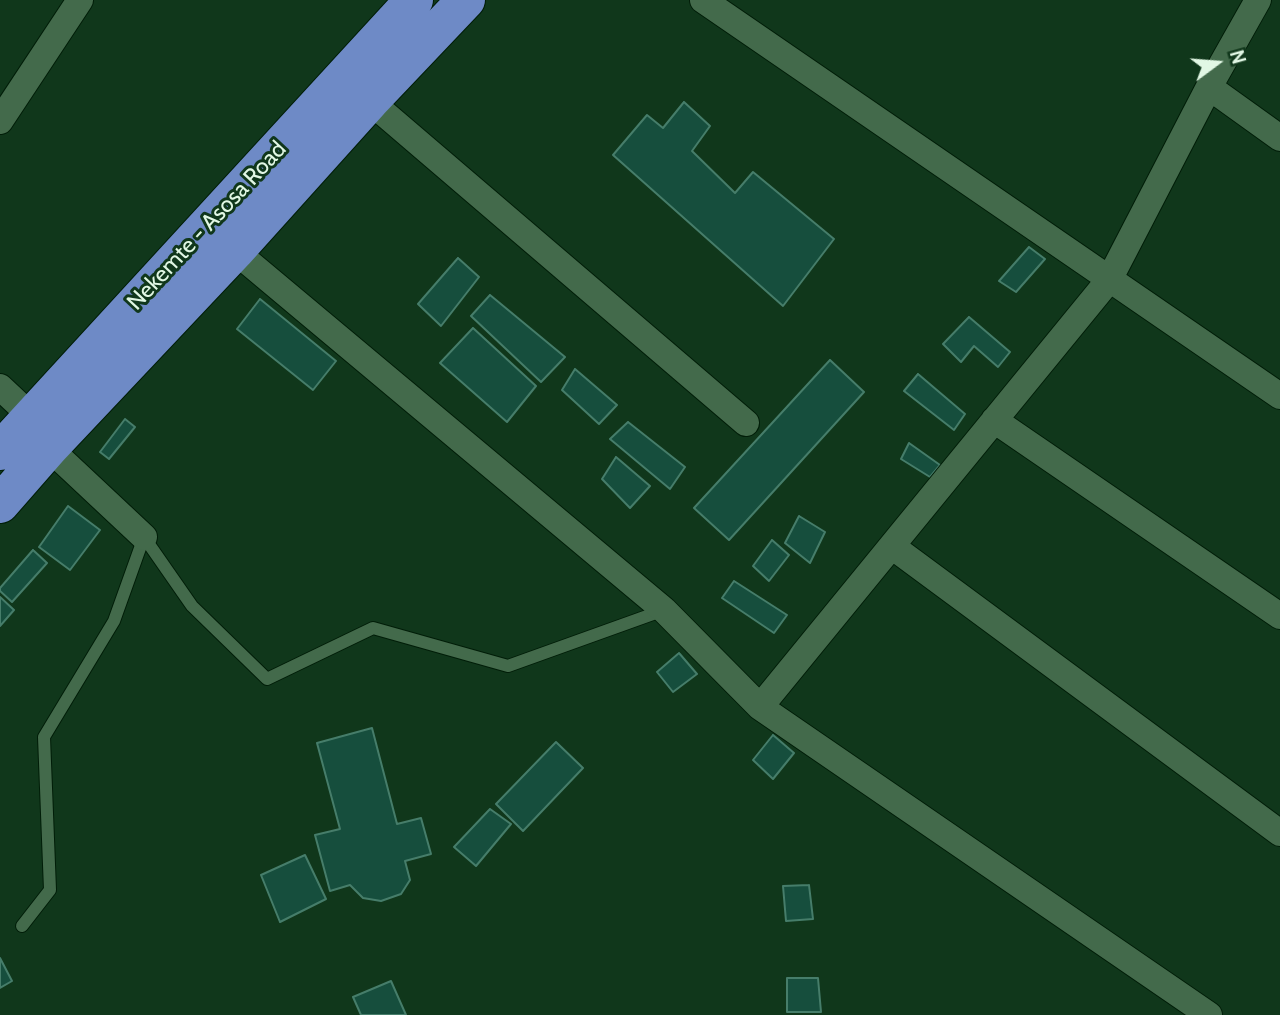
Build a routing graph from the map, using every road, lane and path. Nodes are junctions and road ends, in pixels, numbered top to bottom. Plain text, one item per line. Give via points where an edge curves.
1 (80, 0) edge
2 (414, 0) edge
3 (466, 0) edge
4 (703, 0) edge
5 (1258, 0) edge
6 (1209, 87) junction
7 (357, 90) junction
8 (0, 121) edge
9 (1280, 138) edge
10 (235, 251) junction
11 (1110, 280) junction
12 (0, 387) edge
13 (1280, 396) edge
14 (994, 420) junction
15 (746, 423) dead end
16 (40, 432) junction
17 (0, 451) edge
18 (0, 504) edge
19 (144, 537) junction
20 (893, 547) junction
21 (664, 610) junction
22 (1280, 616) edge
23 (760, 707) junction
24 (1280, 833) edge
25 (22, 926) dead end
26 (1209, 1015) edge

1 - 8 street
2 - 7 highway, Nekemte - Asosa Road
3 - 7 highway
4 - 11 street
5 - 6 street
6 - 9 street
6 - 11 street
7 - 10 highway
7 - 15 street
7 - 16 highway, Nekemte - Asosa Road
10 - 16 highway
10 - 21 street
11 - 13 street
11 - 14 street
12 - 16 street
14 - 20 street
14 - 22 street
16 - 17 highway, Nekemte - Asosa Road
16 - 18 highway
16 - 19 street
19 - 21 lane via 192,606 267,679 373,628 508,666
19 - 25 lane via 114,621 44,737 50,890
20 - 23 street
20 - 24 street
21 - 23 street
23 - 26 street

